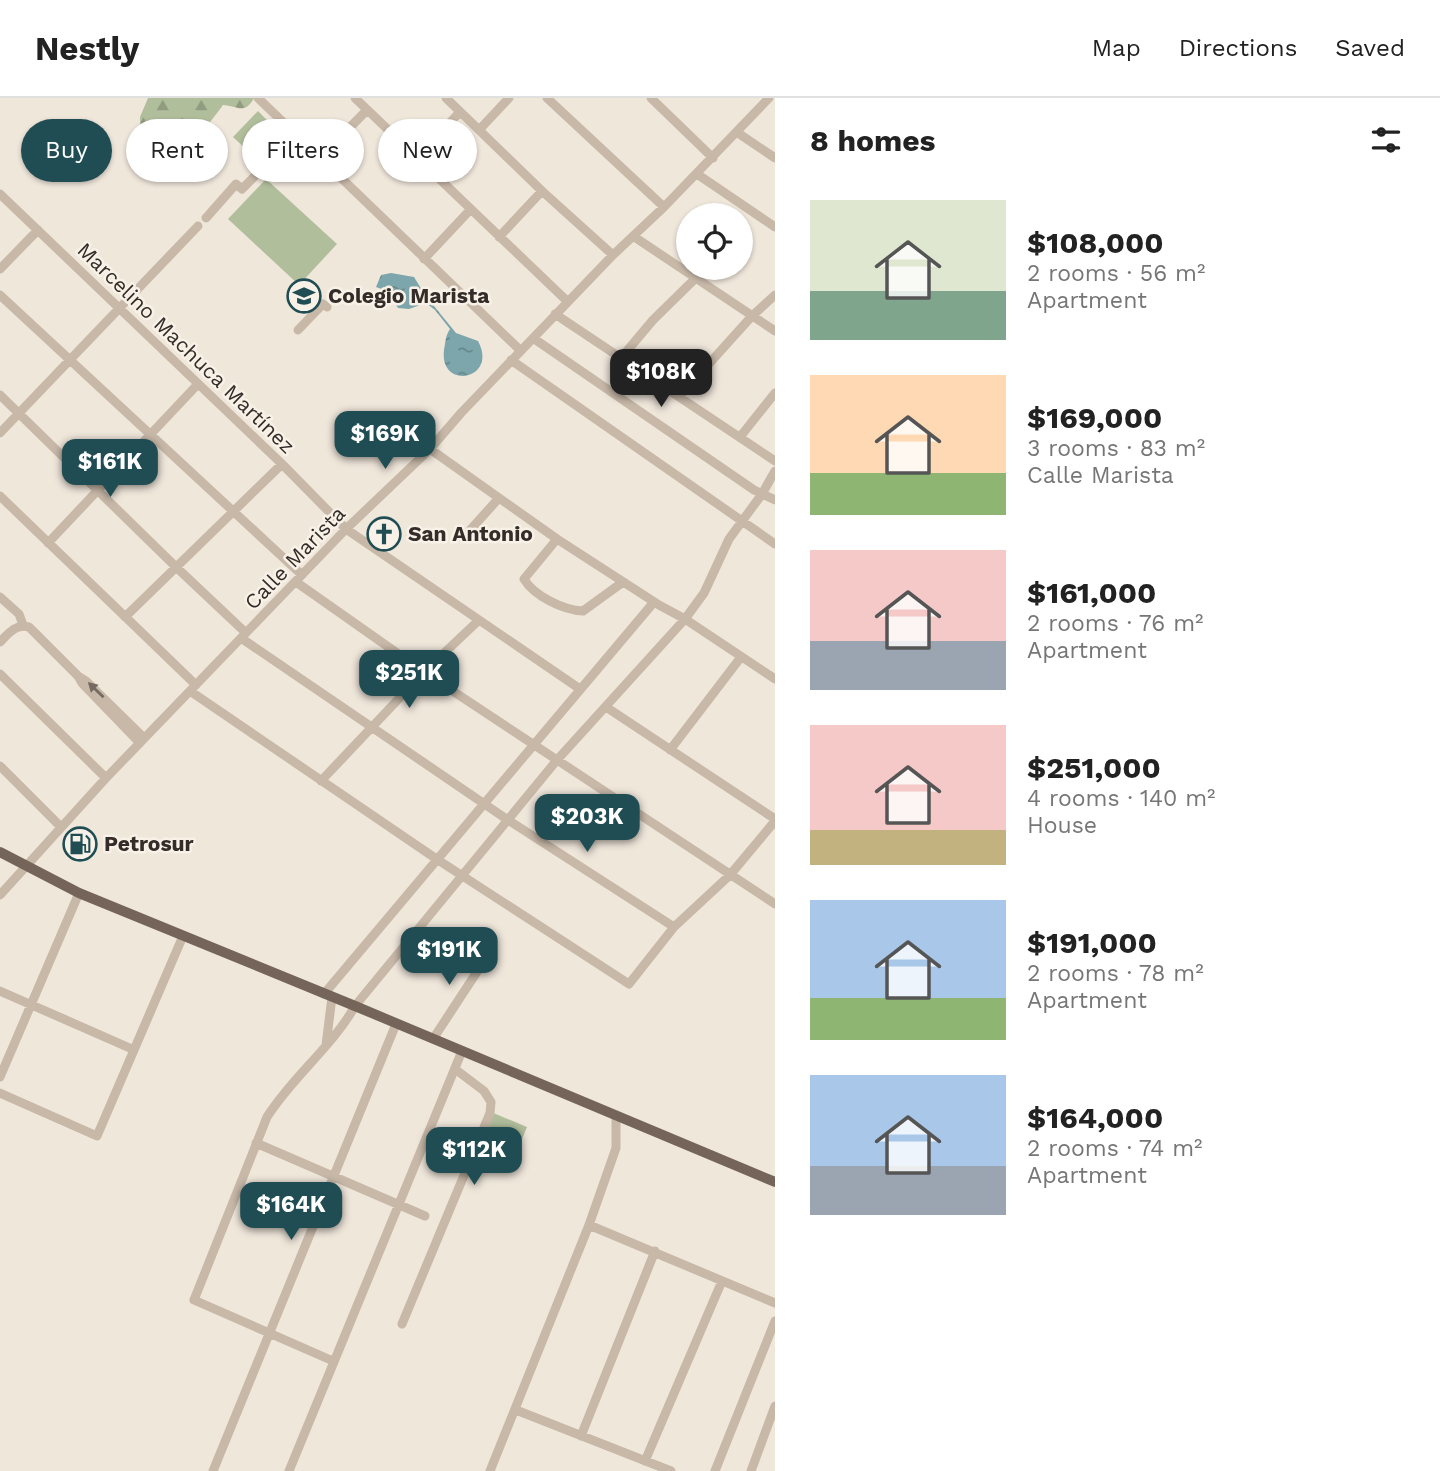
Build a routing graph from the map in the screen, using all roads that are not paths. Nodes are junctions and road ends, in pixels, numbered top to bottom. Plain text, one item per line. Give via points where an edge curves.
1 (258, 98) edge
2 (355, 98) edge
3 (446, 98) edge
4 (509, 98) edge
5 (547, 98) edge
6 (651, 98) edge
7 (763, 100) edge
8 (367, 110) junction
9 (460, 112) junction
10 (280, 119) edge
11 (358, 119) edge
12 (453, 119) edge
13 (378, 121) edge
14 (479, 130) junction
15 (738, 133) junction
16 (713, 158) junction
17 (775, 158) edge
18 (697, 174) junction
19 (249, 182) edge
20 (345, 182) edge
21 (441, 182) edge
22 (542, 191) junction
23 (0, 194) edge
24 (664, 207) junction
25 (470, 210) junction
26 (206, 218) dead end
27 (198, 226) dead end
28 (775, 226) edge
29 (37, 230) junction
30 (633, 236) junction
31 (499, 237) junction
32 (613, 255) junction
33 (424, 259) junction
34 (676, 265) edge
35 (0, 269) edge
36 (694, 280) edge
37 (699, 280) edge
38 (0, 295) edge
39 (775, 295) edge
40 (567, 301) junction
41 (120, 307) junction
42 (327, 307) dead end
43 (555, 314) junction
44 (752, 316) junction
45 (298, 330) dead end
46 (775, 331) edge
47 (533, 338) junction
48 (521, 351) junction
49 (621, 358) junction
50 (70, 360) junction
51 (511, 360) junction
52 (198, 384) junction
53 (775, 393) edge
54 (0, 395) edge
55 (679, 397) junction
56 (19, 413) junction
57 (0, 433) edge
58 (151, 435) junction
59 (740, 437) junction
60 (430, 449) junction
61 (775, 461) edge
62 (282, 464) junction
63 (775, 471) edge
64 (98, 491) junction
65 (762, 494) junction
66 (0, 496) edge
67 (499, 498) junction
68 (775, 500) edge
69 (232, 512) junction
70 (741, 521) junction
71 (346, 529) junction
72 (463, 538) dead end
73 (557, 540) junction
74 (48, 543) junction
75 (775, 544) edge
76 (176, 567) junction
77 (299, 578) junction
78 (623, 582) junction
79 (0, 597) edge
80 (654, 602) junction
81 (125, 617) junction
82 (685, 619) junction
83 (478, 621) junction
84 (23, 625) junction
85 (244, 635) junction
86 (0, 642) edge
87 (741, 657) junction
88 (424, 672) junction
89 (0, 674) edge
90 (775, 679) edge
91 (193, 688) junction
92 (580, 689) junction
93 (606, 707) junction
94 (371, 727) junction
95 (142, 741) junction
96 (535, 744) junction
97 (670, 750) junction
98 (557, 760) junction
99 (0, 766) edge
100 (106, 778) junction
101 (321, 780) junction
102 (484, 804) junction
103 (508, 820) junction
104 (775, 820) edge
105 (61, 827) junction
106 (0, 852) edge
107 (438, 860) junction
108 (26, 867) junction
109 (463, 874) junction
110 (730, 875) junction
111 (79, 894) junction
112 (0, 895) edge
113 (775, 904) edge
114 (674, 927) junction
115 (183, 936) junction
116 (490, 952) dead end
117 (0, 991) edge
118 (328, 995) junction
119 (30, 1006) junction
120 (355, 1006) junction
121 (396, 1024) junction
122 (433, 1039) junction
123 (326, 1045) junction
124 (132, 1049) junction
125 (462, 1051) junction
126 (455, 1069) junction
127 (0, 1077) edge
128 (0, 1093) edge
129 (616, 1116) junction
130 (257, 1143) junction
131 (334, 1176) junction
132 (775, 1182) edge
133 (399, 1205) junction
134 (425, 1216) dead end
135 (589, 1225) junction
136 (654, 1251) junction
137 (722, 1281) junction
138 (775, 1304) edge
139 (775, 1321) edge
140 (402, 1324) dead end
141 (270, 1333) junction
142 (333, 1361) junction
143 (775, 1406) edge
144 (516, 1410) junction
145 (581, 1436) junction
146 (645, 1461) junction
147 (213, 1471) edge
148 (289, 1471) edge
149 (490, 1471) edge
150 (671, 1471) edge
151 (715, 1471) edge
152 (751, 1471) edge

1 - 10 street
2 - 8 street
3 - 9 street
4 - 14 street
5 - 24 street
6 - 16 street
7 - 15 street, Calle Marista
8 - 11 street
8 - 13 street
9 - 12 street
9 - 14 street
14 - 22 street
15 - 16 street, Calle Marista
15 - 17 street
16 - 18 street, Calle Marista
18 - 24 street, Calle Marista
18 - 28 street
19 - 26 street via 242,189 236,184
20 - 33 street
21 - 25 street
22 - 31 street
22 - 32 street
23 - 29 street, Marcelino Machuca Martínez
24 - 30 street, Calle Marista
25 - 31 street
25 - 33 street
27 - 41 street
29 - 35 street
29 - 41 street, Marcelino Machuca Martínez
30 - 32 street, Calle Marista
30 - 34 street
31 - 40 street
32 - 40 street, Calle Marista
33 - 48 street
36 - 49 street
37 - 44 street
38 - 50 street
39 - 44 street
40 - 43 street, Calle Marista
41 - 50 street
41 - 52 street, Marcelino Machuca Martínez
42 - 45 street via 323,304
43 - 47 street, Calle Marista
43 - 49 street
44 - 46 street
44 - 55 street
47 - 48 street, Calle Marista
47 - 65 street
48 - 51 street, Calle Marista
49 - 55 street
50 - 56 street
50 - 58 street
51 - 60 street, Calle Marista
51 - 70 street
52 - 58 street
52 - 62 street, Marcelino Machuca Martínez
53 - 59 street
54 - 56 street
55 - 59 street
56 - 57 street
56 - 64 street
58 - 64 street
58 - 69 street
59 - 61 street
60 - 67 street
60 - 71 street, Calle Marista
62 - 69 street
62 - 71 street, Marcelino Machuca Martínez
63 - 65 street
64 - 74 street
64 - 76 street
65 - 68 street
65 - 70 street
66 - 74 street
67 - 72 street
67 - 73 street
69 - 76 street
69 - 77 street
70 - 75 street
70 - 82 street via 704,593
71 - 77 street, Calle Marista
71 - 83 street, Marcelino Machuca Martínez
73 - 78 street
73 - 78 street via 524,579 535,592 583,611
74 - 81 street
76 - 81 street
76 - 85 street
77 - 85 street, Calle Marista
77 - 88 street
78 - 80 street
79 - 84 street via 19,614
80 - 82 street
80 - 92 street
81 - 91 street
82 - 87 street
82 - 93 street
83 - 88 street
83 - 92 street, Marcelino Machuca Martínez
84 - 86 street
84 - 95 street via 86,681
85 - 91 street, Calle Marista
85 - 94 street
87 - 90 street
87 - 97 street
88 - 94 street
88 - 96 street
89 - 100 street
91 - 95 street, Calle Marista
91 - 101 street
92 - 96 street
93 - 97 street
93 - 98 street
94 - 101 street
94 - 102 street
95 - 100 street, Calle Marista
96 - 98 street
96 - 102 street
97 - 104 street
98 - 103 street
98 - 110 street
99 - 105 street
100 - 105 street, Calle Marista
101 - 107 street
102 - 103 street
102 - 107 street
103 - 109 street
103 - 114 street
104 - 110 street
105 - 108 street, Calle Marista
106 - 108 main road
107 - 109 street
107 - 118 street
108 - 111 main road
108 - 112 street, Calle Marista
109 - 114 street via 629,984
109 - 120 street
110 - 113 street
110 - 114 street
111 - 115 main road
111 - 119 street
115 - 118 main road
115 - 124 street
116 - 122 street
117 - 119 street
118 - 120 main road
118 - 123 street
119 - 124 street
119 - 127 street
120 - 121 main road
120 - 123 street
121 - 122 main road
121 - 131 street
122 - 125 main road
123 - 130 street via 277,1102
124 - 128 street via 97,1136
125 - 126 street
125 - 129 main road
126 - 133 street
126 - 140 street via 484,1091 491,1102 490,1113
129 - 132 main road
129 - 135 street via 616,1148
130 - 131 street
130 - 141 street via 194,1300
131 - 133 street
131 - 141 street
133 - 134 street
133 - 142 street
135 - 136 street
135 - 144 street
136 - 137 street
136 - 145 street
137 - 138 street
137 - 146 street
139 - 151 street
141 - 142 street
141 - 147 street
142 - 148 street
143 - 152 street
144 - 145 street
144 - 149 street
145 - 146 street
146 - 150 street

